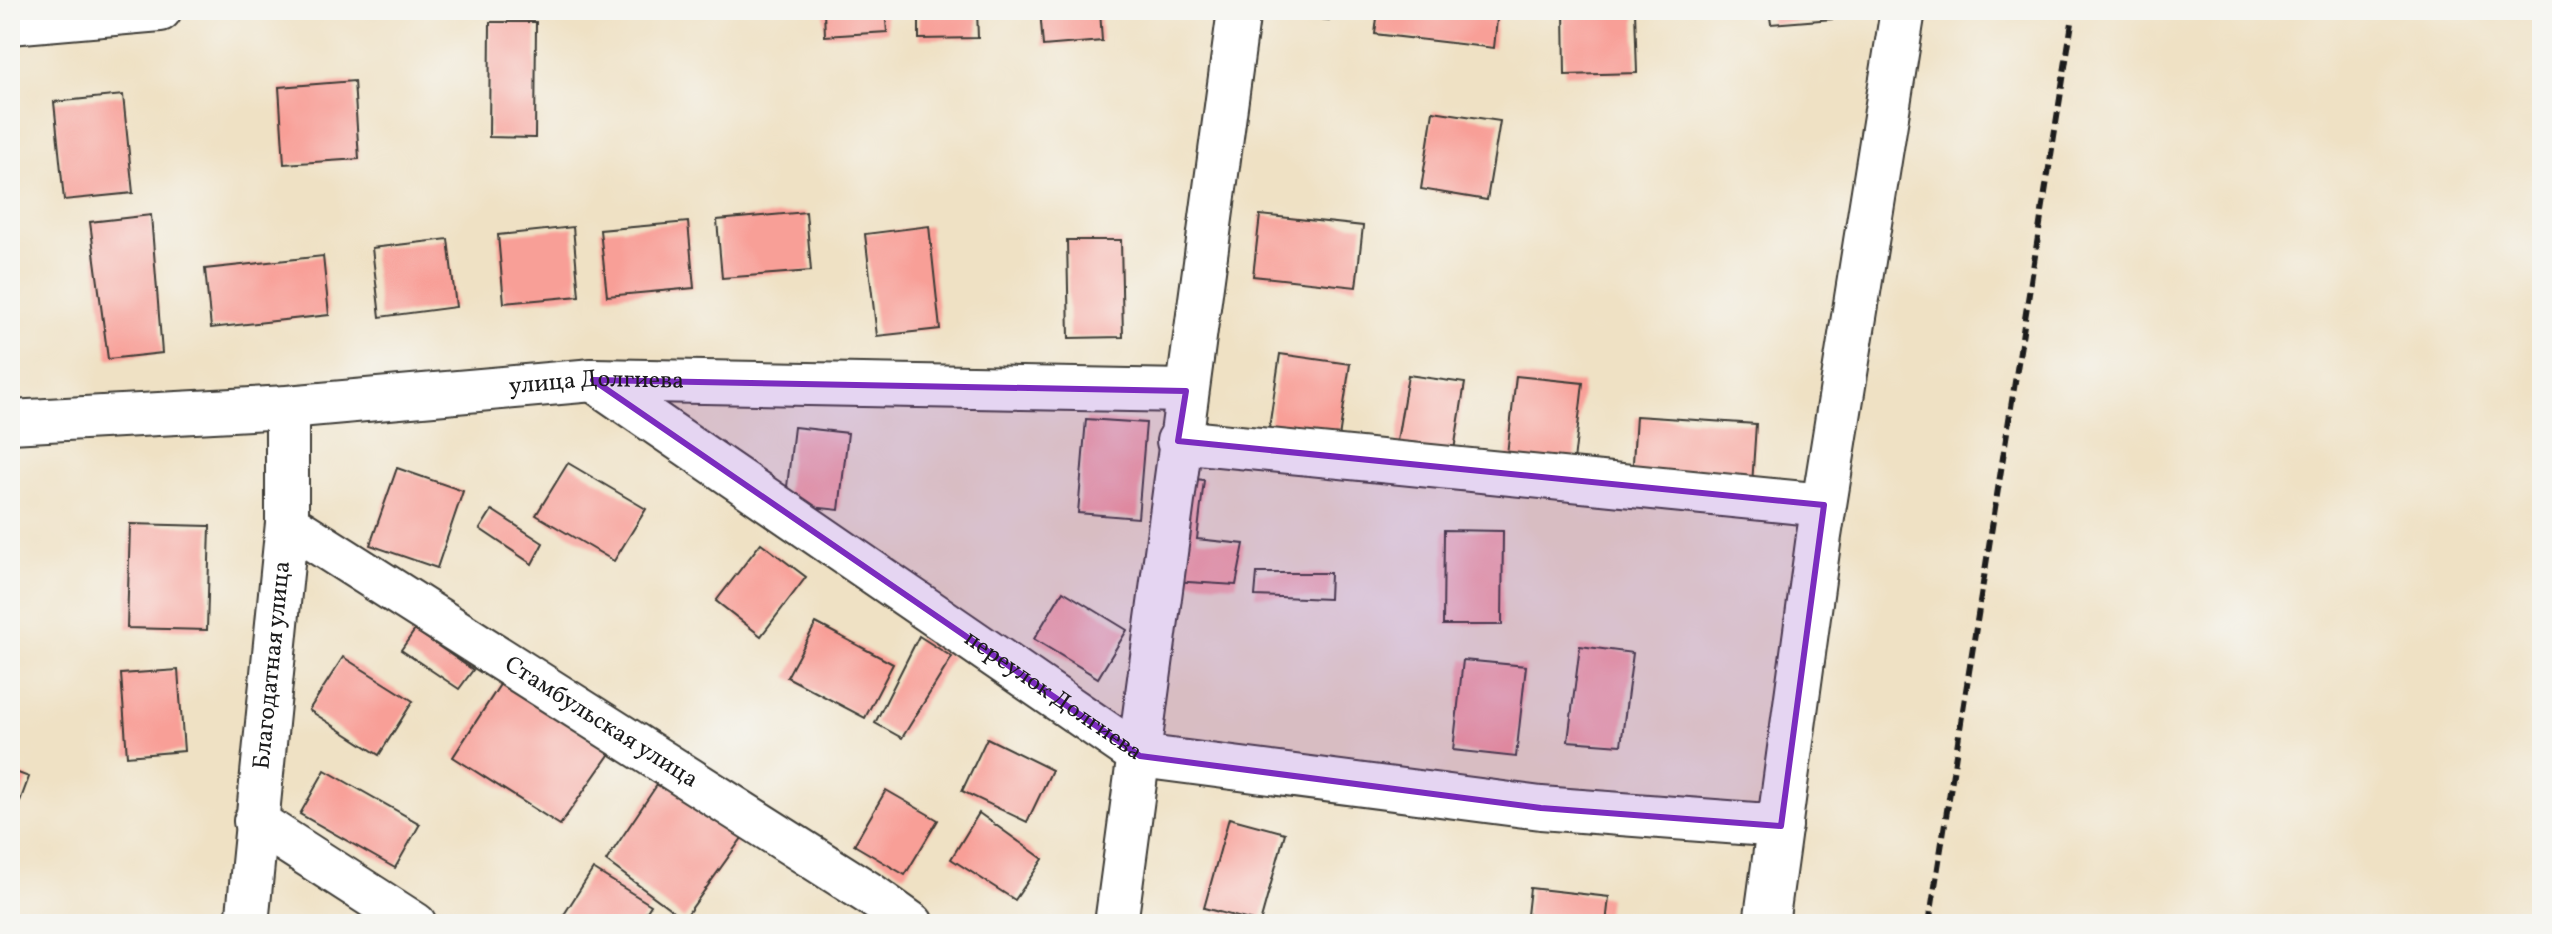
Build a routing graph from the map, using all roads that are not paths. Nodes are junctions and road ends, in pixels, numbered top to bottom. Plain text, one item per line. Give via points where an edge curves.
1 (160, 10) edge
2 (1239, 10) edge
3 (1903, 10) edge
4 (10, 23) edge
5 (593, 380) junction
6 (1186, 391) junction
7 (287, 407) junction
8 (10, 422) edge
9 (1178, 441) junction
10 (1824, 505) junction
11 (287, 523) junction
12 (1140, 756) junction
13 (255, 821) junction
14 (1781, 826) junction
15 (247, 924) edge
16 (415, 924) edge
17 (912, 924) edge
18 (1116, 924) edge
19 (1766, 924) edge

1 - 4 street
2 - 6 street
3 - 10 street
5 - 6 street, улица Долгиева
5 - 7 street, улица Долгиева
5 - 12 street, переулок Долгиева
6 - 9 street
7 - 8 street, улица Долгиева
7 - 11 street, Благодатная улица
9 - 10 street
9 - 12 street
10 - 14 street
11 - 13 street, Благодатная улица
11 - 17 street, Стамбульская улица
12 - 14 street, переулок Долгиева via 1541,808
12 - 18 street
13 - 15 street, Благодатная улица
13 - 16 street
14 - 19 street

